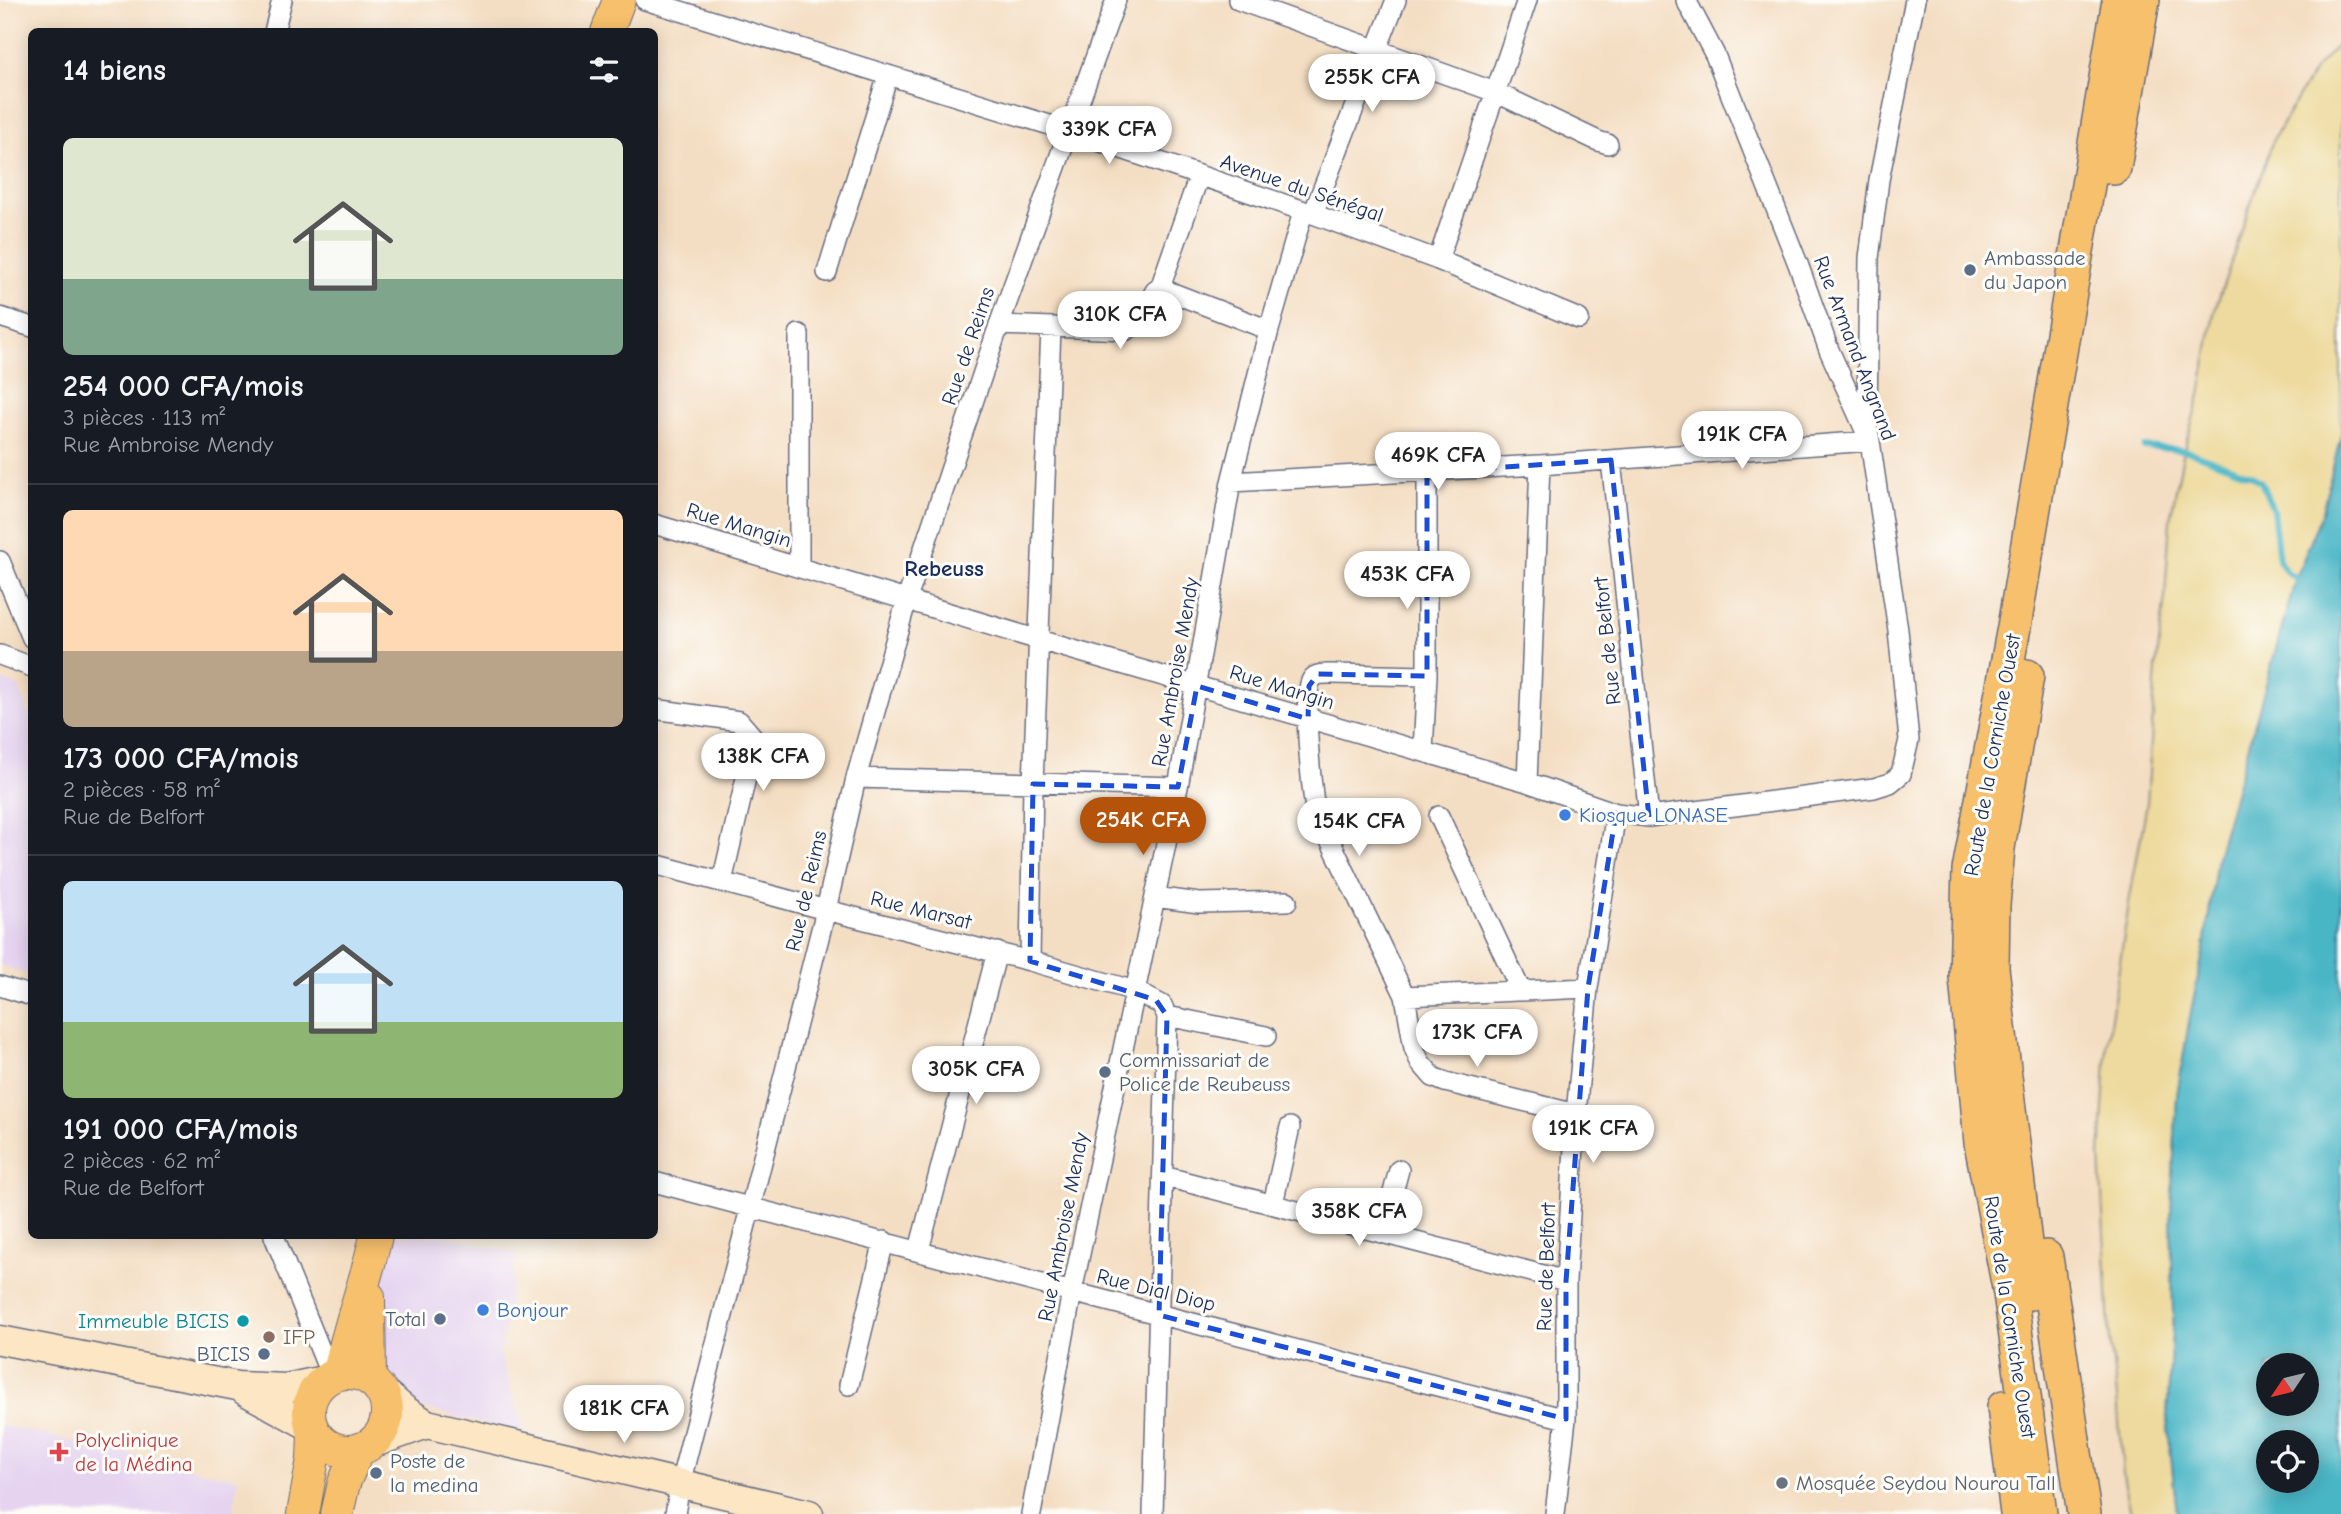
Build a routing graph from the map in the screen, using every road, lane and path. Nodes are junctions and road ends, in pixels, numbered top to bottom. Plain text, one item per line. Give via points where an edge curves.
1 (282, 0) edge
2 (619, 0) edge
3 (645, 0) edge
4 (1116, 0) edge
5 (1238, 0) edge
6 (1396, 0) edge
7 (1527, 0) edge
8 (1686, 0) edge
9 (1915, 0) edge
10 (2119, 0) edge
11 (2143, 0) edge
12 (275, 28) edge
13 (608, 28) edge
14 (1375, 50) junction
15 (888, 75) junction
16 (1495, 92) junction
17 (1069, 131) junction
18 (1608, 144) dead end
19 (1199, 176) junction
20 (1308, 213) junction
21 (1438, 260) junction
22 (827, 272) dead end
23 (1160, 288) junction
24 (0, 317) edge
25 (1579, 319) dead end
26 (999, 325) junction
27 (28, 326) edge
28 (1051, 328) junction
29 (1269, 330) junction
30 (799, 334) dead end
31 (1870, 441) junction
32 (1611, 460) junction
33 (1540, 465) junction
34 (1427, 472) junction
35 (1231, 482) junction
36 (658, 525) edge
37 (0, 561) edge
38 (799, 567) junction
39 (907, 599) junction
40 (28, 628) edge
41 (1039, 640) junction
42 (0, 655) edge
43 (28, 666) edge
44 (1427, 676) junction
45 (1197, 685) junction
46 (658, 710) edge
47 (1308, 719) junction
48 (1423, 751) junction
49 (1901, 774) joint
50 (856, 778) junction
51 (1527, 782) junction
52 (1033, 785) junction
53 (1178, 787) junction
54 (1616, 813) junction
55 (1439, 816) dead end
56 (1649, 817) junction
57 (658, 865) edge
58 (722, 882) junction
59 (1155, 897) junction
60 (1287, 901) dead end
61 (826, 910) junction
62 (997, 952) junction
63 (1030, 961) junction
64 (0, 986) edge
65 (1588, 988) junction
66 (1135, 991) junction
67 (1521, 991) junction
68 (28, 995) edge
69 (1405, 996) junction
70 (1167, 1016) junction
71 (1266, 1036) dead end
72 (1576, 1114) junction
73 (1290, 1127) dead end
74 (2014, 1161) junction
75 (1399, 1170) dead end
76 (1163, 1176) junction
77 (658, 1183) edge
78 (1273, 1204) junction
79 (751, 1206) junction
80 (1382, 1233) junction
81 (275, 1239) edge
82 (375, 1239) edge
83 (884, 1241) junction
84 (919, 1250) junction
85 (368, 1273) junction
86 (1566, 1281) junction
87 (1072, 1292) junction
88 (2010, 1293) junction
89 (1159, 1315) junction
90 (0, 1340) edge
91 (331, 1376) junction
92 (375, 1384) junction
93 (849, 1385) dead end
94 (237, 1386) junction
95 (1566, 1419) junction
96 (427, 1424) junction
97 (313, 1430) junction
98 (366, 1447) junction
99 (680, 1484) junction
100 (303, 1514) edge
101 (337, 1514) edge
102 (675, 1514) edge
103 (809, 1514) edge
104 (1031, 1514) edge
105 (1153, 1514) edge
106 (1555, 1514) edge
107 (2017, 1514) edge
108 (2040, 1514) edge
109 (2059, 1514) edge
110 (2084, 1514) edge

1 - 12 street
2 - 13 main road
3 - 15 street, Avenue du Sénégal
4 - 17 street, Rue de Reims
5 - 14 street
6 - 14 street, Rue Ambroise Mendy
7 - 16 street
8 - 31 street, Rue Armand Angrand via 1715,55 1833,361
9 - 31 street via 1879,180 1870,258
10 - 88 highway, Route de la Corniche Ouest via 1969,870 1966,977 1980,1129
11 - 74 highway, Route de la Corniche Ouest via 2061,455 1998,848 1992,968
14 - 16 street
14 - 20 street, Rue Ambroise Mendy
15 - 17 street, Avenue du Sénégal
15 - 22 street
16 - 18 street
16 - 21 street
17 - 19 street, Avenue du Sénégal
17 - 26 street, Rue de Reims
19 - 20 street, Avenue du Sénégal
19 - 23 street
20 - 21 street, Avenue du Sénégal
20 - 29 street, Rue Ambroise Mendy
21 - 25 street, Avenue du Sénégal
23 - 28 street via 1127,330
23 - 29 street
24 - 27 street
26 - 28 street
26 - 39 street, Rue de Reims
28 - 41 street
29 - 35 street, Rue Ambroise Mendy
30 - 38 street
31 - 32 street
31 - 49 street, Rue Armand Angrand via 1909,740
32 - 33 street
32 - 56 street, Rue de Belfort
33 - 34 street
33 - 51 street
34 - 35 street
34 - 44 street
35 - 45 street, Rue Ambroise Mendy
36 - 38 street, Rue Mangin
37 - 40 street
38 - 39 street, Rue Mangin
39 - 41 street, Rue Mangin
39 - 50 street, Rue de Reims
41 - 45 street, Rue Mangin
41 - 52 street
42 - 43 street
44 - 47 street via 1318,674 1309,686
44 - 48 street
45 - 47 street, Rue Mangin
45 - 53 street, Rue Ambroise Mendy
46 - 58 street via 739,721 752,736
47 - 48 street, Rue Mangin
47 - 69 street via 1315,809
48 - 51 street, Rue Mangin
49 - 56 street, Rue Mangin via 1874,788
50 - 52 street
50 - 61 street, Rue de Reims
51 - 54 street, Rue Mangin
52 - 53 street
52 - 63 street
53 - 59 street, Rue Ambroise Mendy
54 - 56 street, Rue Mangin
54 - 65 street, Rue de Belfort
55 - 67 street
57 - 58 street, Rue Marsat
58 - 61 street, Rue Marsat
59 - 60 street via 1199,903
59 - 66 street, Rue Ambroise Mendy
61 - 62 street, Rue Marsat
61 - 79 street, Rue de Reims
62 - 63 street, Rue Marsat
62 - 84 street
63 - 66 street, Rue Marsat
64 - 68 street
65 - 67 street
65 - 72 street, Rue de Belfort
66 - 70 street, Rue Marsat via 1162,1004
66 - 87 street, Rue Ambroise Mendy
67 - 69 street
69 - 72 street via 1414,1048 1433,1077
70 - 71 street
70 - 76 street
72 - 86 street, Rue de Belfort
73 - 78 street
74 - 109 highway, Route de la Corniche Ouest
74 - 110 highway via 2043,1240
75 - 80 street
76 - 78 street
76 - 89 street
77 - 79 street, Rue Dial Diop
78 - 80 street
79 - 83 street, Rue Dial Diop
79 - 99 street, Rue de Reims
80 - 86 street
81 - 91 street
82 - 85 main road
83 - 84 street, Rue Dial Diop
83 - 93 street
84 - 87 street, Rue Dial Diop
85 - 91 main road
85 - 92 main road
86 - 95 street, Rue de Belfort
87 - 89 street, Rue Dial Diop
87 - 104 street, Rue Ambroise Mendy
88 - 107 highway via 2003,1389
88 - 108 highway, Route de la Corniche Ouest
89 - 95 street, Rue Dial Diop
89 - 105 street
90 - 94 main road
91 - 92 main road via 350,1373
91 - 94 main road via 286,1388
91 - 97 main road via 310,1401
92 - 96 main road
92 - 98 main road via 387,1410 386,1422
94 - 97 main road
95 - 106 street, Rue de Belfort
96 - 98 main road
96 - 99 main road
97 - 98 main road via 333,1449 346,1452
97 - 100 main road
98 - 101 main road via 344,1483
99 - 102 street, Rue de Reims
99 - 103 main road

